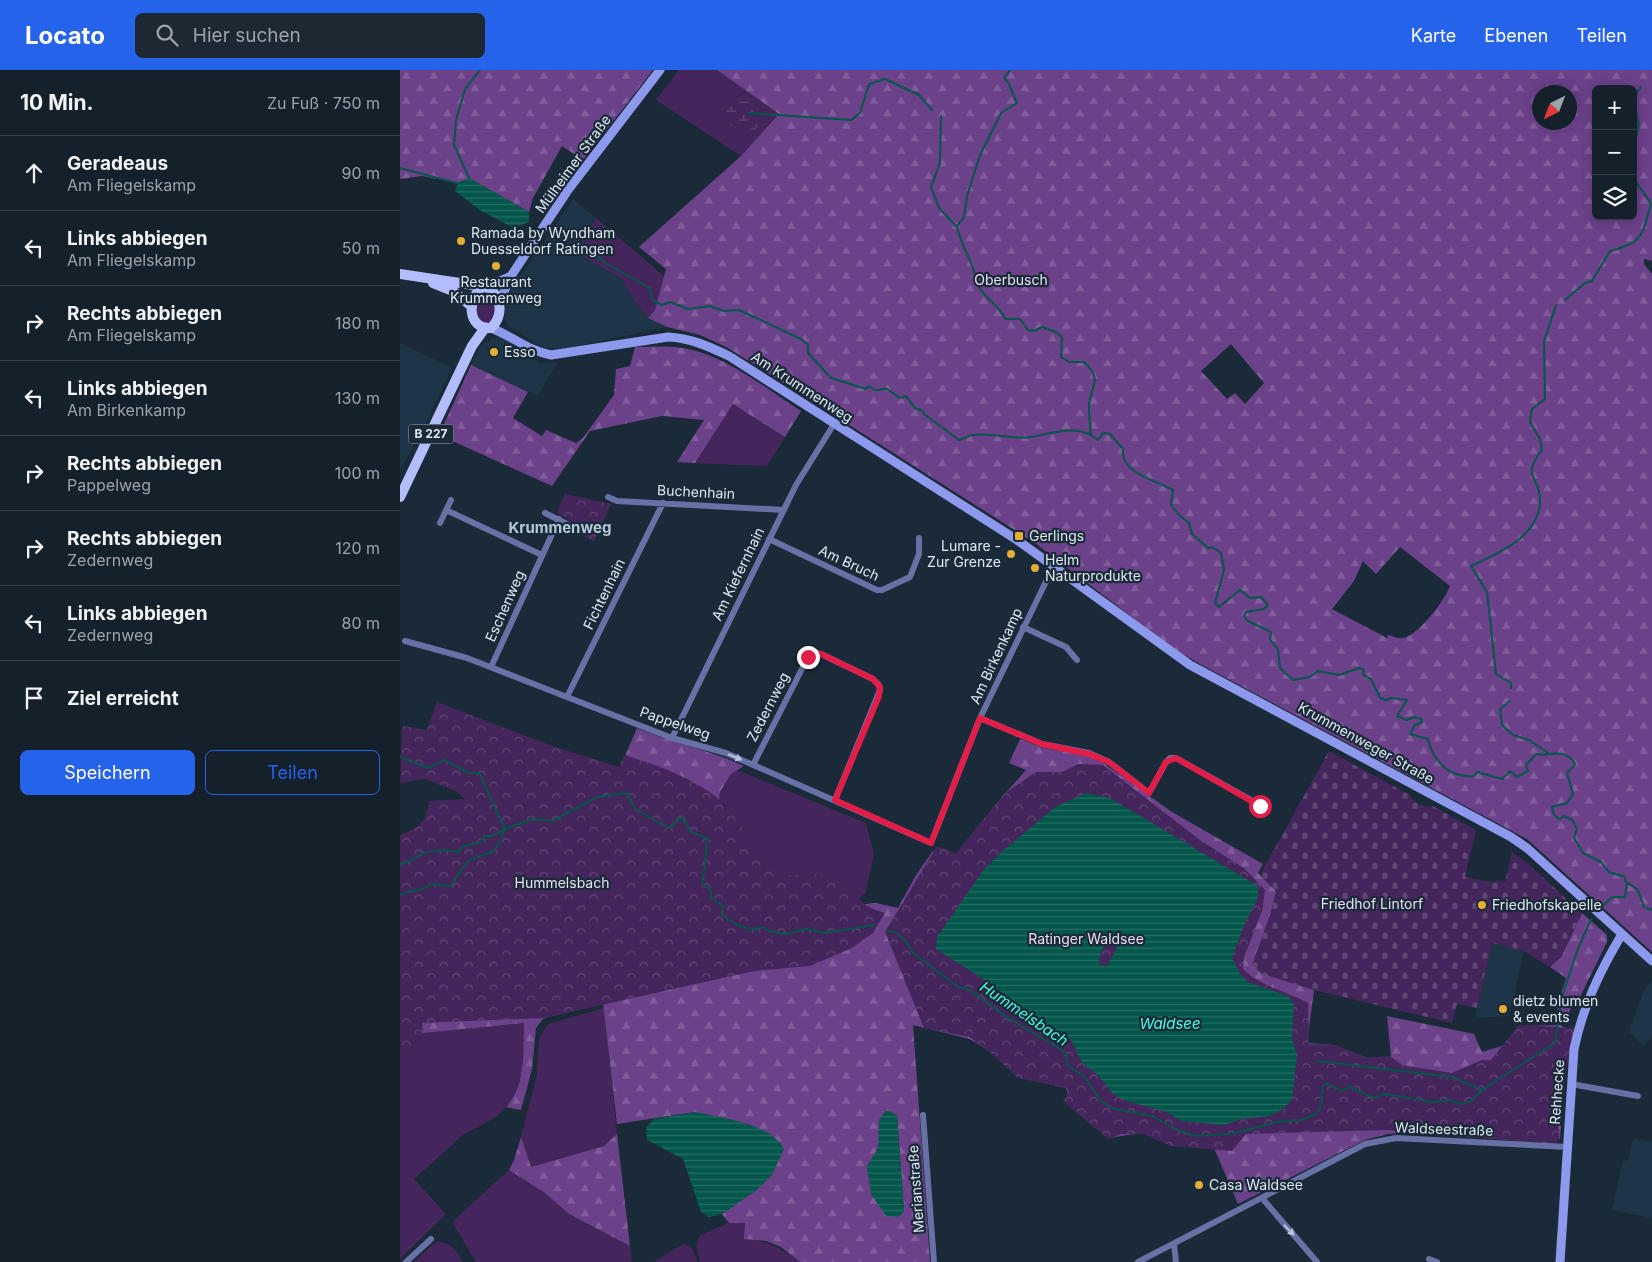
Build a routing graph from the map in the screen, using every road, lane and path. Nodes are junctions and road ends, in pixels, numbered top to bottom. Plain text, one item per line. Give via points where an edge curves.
1 (660, 70) edge
2 (400, 276) edge
3 (511, 276) junction
4 (484, 287) junction
5 (499, 303) junction
6 (471, 306) junction
7 (498, 318) junction
8 (474, 321) junction
9 (488, 328) junction
10 (509, 334) junction
11 (472, 346) junction
12 (834, 424) junction
13 (403, 484) edge
14 (400, 497) edge
15 (608, 497) dead end
16 (450, 500) dead end
17 (663, 503) junction
18 (446, 510) junction
19 (784, 510) junction
20 (545, 513) dead end
21 (559, 519) junction
22 (440, 523) dead end
23 (571, 526) dead end
24 (919, 538) dead end
25 (769, 539) junction
26 (542, 555) junction
27 (1054, 565) junction
28 (1024, 627) junction
29 (405, 641) dead end
30 (1076, 660) dead end
31 (491, 667) junction
32 (567, 697) junction
33 (980, 718) junction
34 (672, 738) junction
35 (753, 765) junction
36 (835, 800) junction
37 (1260, 806) dead end
38 (931, 843) joint
39 (1622, 934) junction
40 (1652, 961) edge
41 (1571, 1084) junction
42 (1638, 1096) dead end
43 (923, 1115) dead end
44 (1568, 1147) junction
45 (1262, 1198) junction
46 (431, 1239) dead end
47 (1174, 1244) junction
48 (1429, 1259) dead end
49 (406, 1262) edge
50 (934, 1262) edge
51 (1138, 1262) edge
52 (1176, 1262) edge
53 (1317, 1262) edge
54 (1437, 1262) edge
55 (1560, 1262) edge

1 - 3 main road, Mülheimer Straße via 587,163
2 - 4 main road
2 - 6 main road via 453,291
3 - 4 main road
3 - 5 main road, Mülheimer Straße
4 - 5 main road via 497,296
4 - 6 main road via 473,297
5 - 7 main road
6 - 8 main road, B 227
7 - 9 main road, B 227
7 - 10 main road, Am Krummenweg
8 - 9 main road
8 - 11 main road, B 227
9 - 10 main road, Am Krummenweg
9 - 11 main road, B 227
10 - 12 main road, Am Krummenweg via 531,349 552,355 651,337 684,338 729,356
11 - 13 main road, B 227
12 - 19 street, Am Kiefernhain
12 - 27 main road, Am Krummenweg
13 - 14 main road, B 227
15 - 17 street, Buchenhain via 617,501
16 - 18 street
17 - 19 street, Buchenhain
17 - 32 street, Fichtenhain
18 - 22 street
18 - 26 street
19 - 25 street, Am Kiefernhain
20 - 21 street
21 - 23 street
21 - 26 street, Eschenweg
24 - 25 street, Am Bruch via 919,554 910,577 882,590
25 - 34 street, Am Kiefernhain
26 - 31 street, Eschenweg
27 - 28 street, Am Birkenkamp
27 - 39 main road, Krummenweger Straße via 1190,665 1510,836
28 - 30 street via 1066,647
28 - 33 street, Am Birkenkamp
29 - 31 street, Pappelweg
31 - 32 street, Pappelweg
32 - 34 street, Pappelweg
33 - 37 street via 1042,744 1089,754 1109,762 1149,793 1166,762 1176,758
33 - 38 street, Am Birkenkamp
34 -> 35 street, Pappelweg via 726,753
35 - 36 street, Pappelweg
35 - 36 street, Zedernweg via 808,657 814,653 821,654 873,679 880,690
36 - 38 street, Pappelweg
39 - 40 main road, Krummenweger Straße
39 - 41 main road, Rehhecke via 1601,969 1580,1022
41 - 42 street
41 - 44 main road, Rehhecke
43 - 50 street, Merianstraße
44 - 45 street, Waldseestraße via 1396,1138 1380,1140 1365,1144
44 - 55 main road, Rehhecke
45 - 47 street, Waldseestraße
45 -> 53 street
46 - 49 street
47 - 51 street, Waldseestraße
47 - 52 street
48 - 54 street

